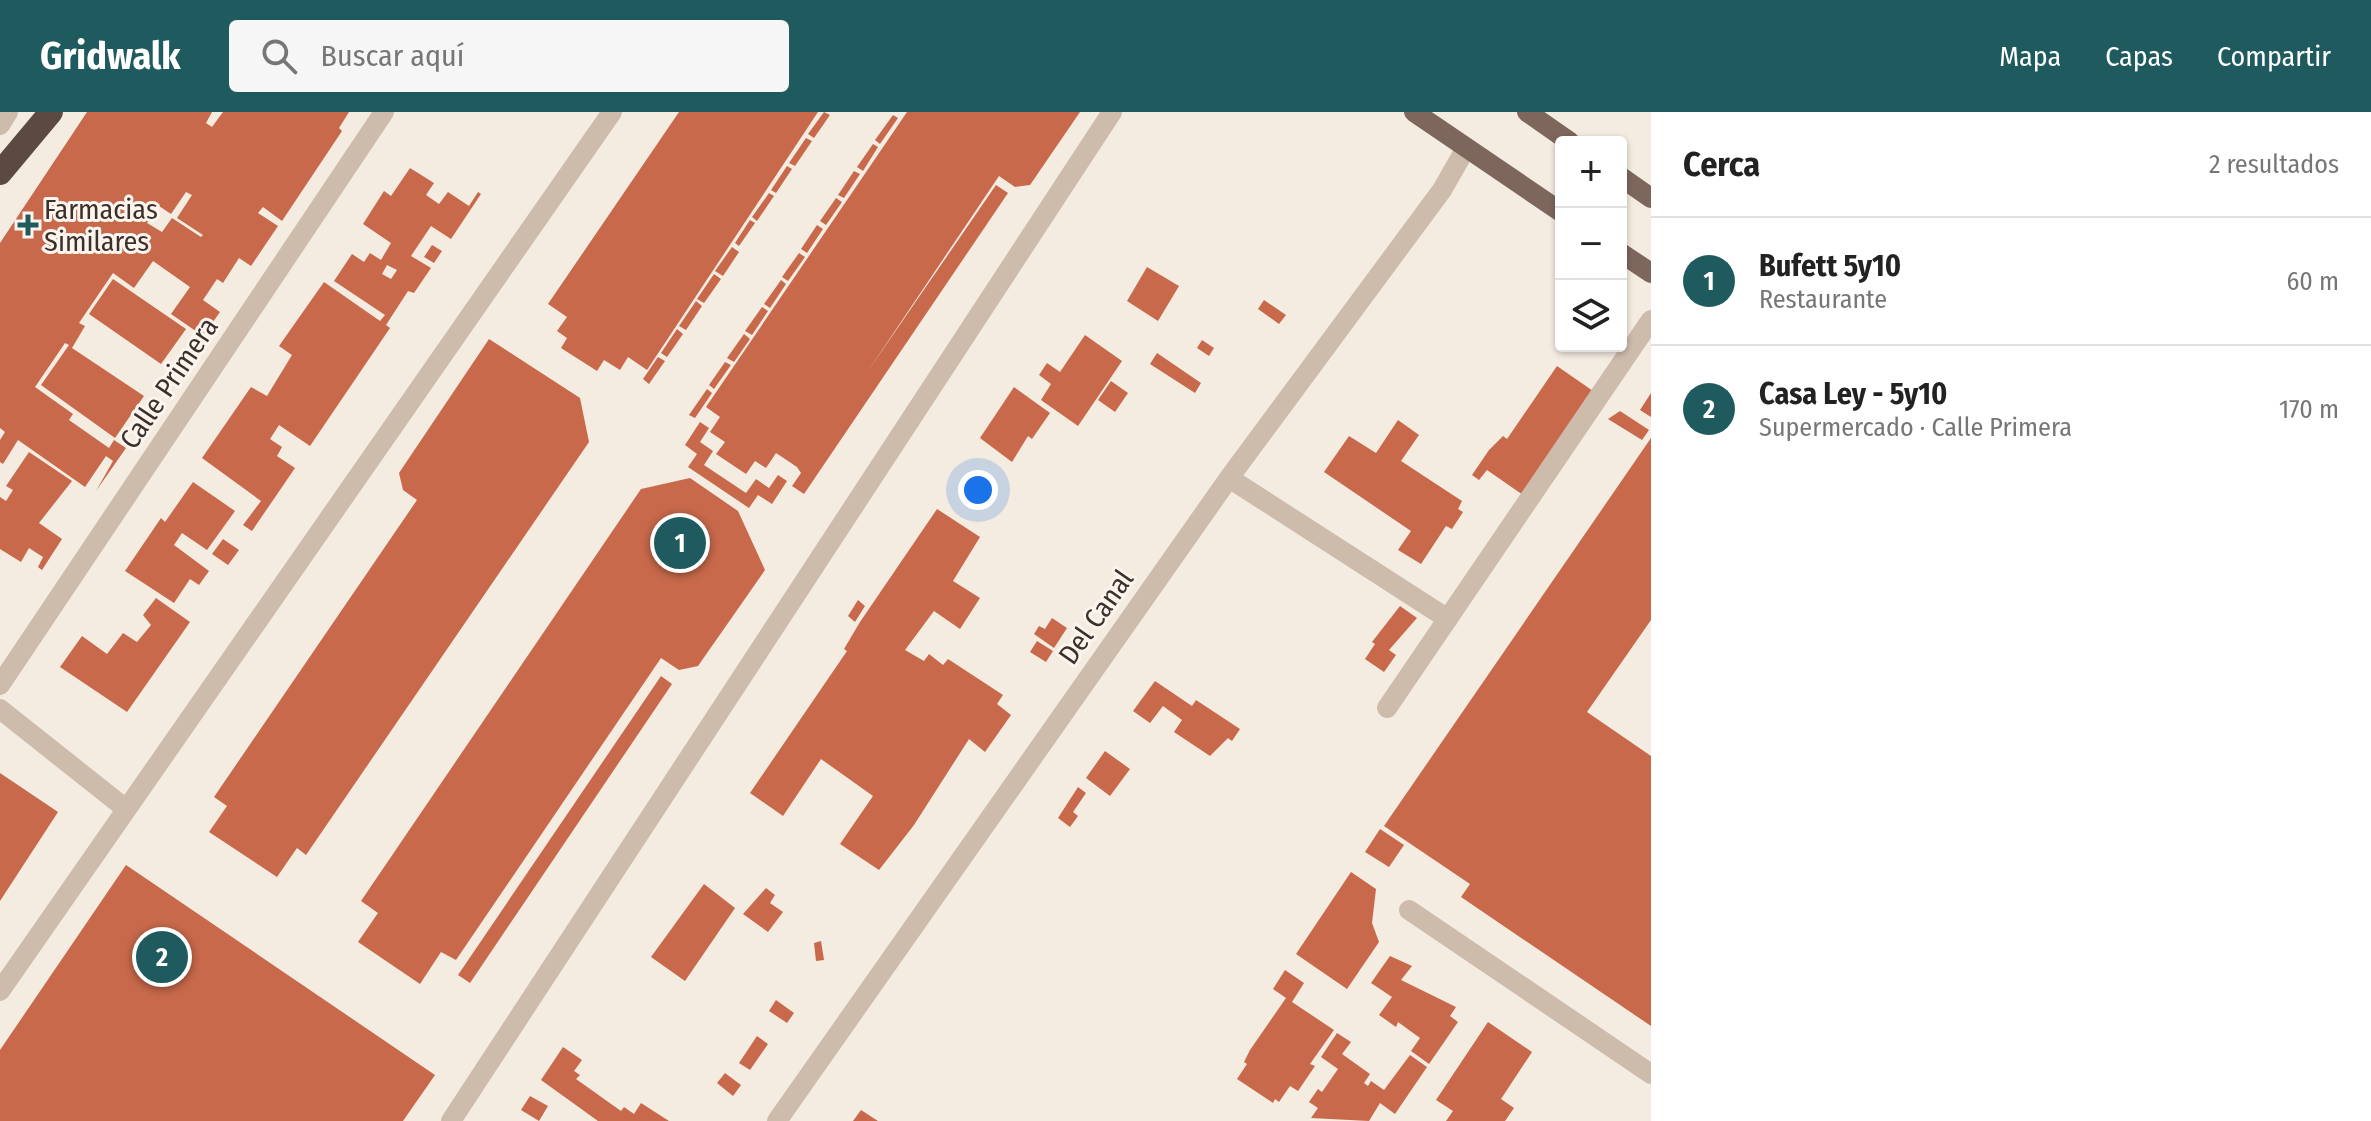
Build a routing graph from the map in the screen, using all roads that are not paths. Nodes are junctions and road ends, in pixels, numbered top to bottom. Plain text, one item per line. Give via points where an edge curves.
1 (8, 112) edge
2 (51, 112) edge
3 (384, 112) edge
4 (612, 112) edge
5 (1112, 112) edge
6 (1414, 112) edge
7 (1527, 112) edge
8 (0, 125) edge
9 (1561, 136) edge
10 (1466, 148) junction
11 (0, 173) edge
12 (1627, 181) edge
13 (1651, 198) edge
14 (1555, 208) edge
15 (1627, 257) edge
16 (1651, 273) edge
17 (1651, 320) edge
18 (1229, 478) junction
19 (1448, 619) junction
20 (0, 685) edge
21 (1387, 708) dead end
22 (0, 709) edge
23 (126, 809) junction
24 (1409, 910) dead end
25 (0, 991) edge
26 (1651, 1074) edge
27 (451, 1121) edge
28 (777, 1121) edge

1 - 8 street
2 - 11 highway
3 - 20 street, Calle Primera
4 - 23 street
5 - 27 street
6 - 10 main road
7 - 9 main road
10 - 14 main road
10 - 18 street, Del Canal via 1442,190
12 - 13 main road
15 - 16 main road
17 - 19 street
18 - 19 street
18 - 28 street, Del Canal
19 - 21 street
22 - 23 street
23 - 25 street
24 - 26 street

